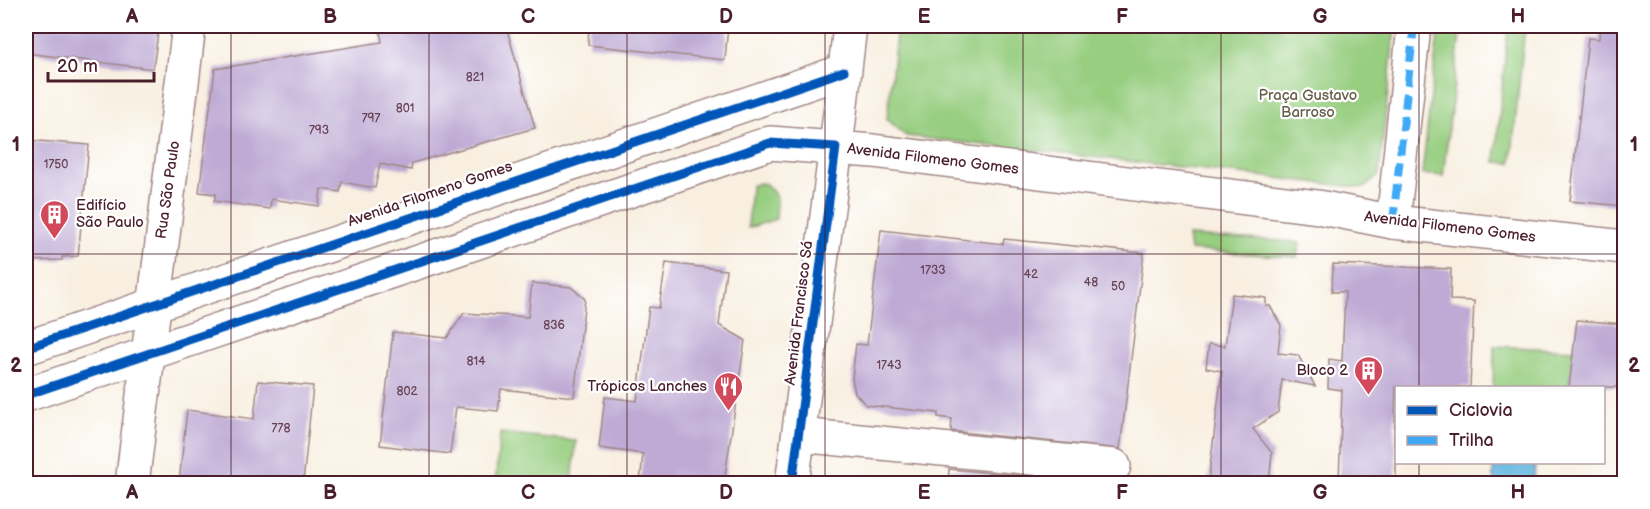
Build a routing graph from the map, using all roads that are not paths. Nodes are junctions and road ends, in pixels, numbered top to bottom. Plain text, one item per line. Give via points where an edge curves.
1 (189, 26) edge
2 (850, 26) edge
3 (1414, 26) edge
4 (844, 71) junction
5 (836, 147) junction
6 (1393, 222) junction
7 (1624, 247) edge
8 (153, 303) junction
9 (26, 348) edge
10 (146, 354) junction
11 (26, 396) edge
12 (799, 435) junction
13 (1113, 466) dead end
14 (132, 483) edge
15 (792, 483) edge

1 - 8 street, Rua São Paulo
2 - 4 street, Avenida Francisco Sá
3 - 6 street
4 - 5 street, Avenida Francisco Sá
4 - 8 street, Avenida Filomeno Gomes
5 - 6 street, Avenida Filomeno Gomes via 1318,207
5 - 10 street, Avenida Filomeno Gomes via 770,143
5 - 12 street, Avenida Francisco Sá
6 - 7 street, Avenida Filomeno Gomes
8 - 9 street, Avenida Filomeno Gomes
8 - 10 street, Rua São Paulo
10 - 11 street, Avenida Filomeno Gomes
10 - 14 street, Rua São Paulo
12 - 13 street
12 - 15 street, Avenida Francisco Sá

